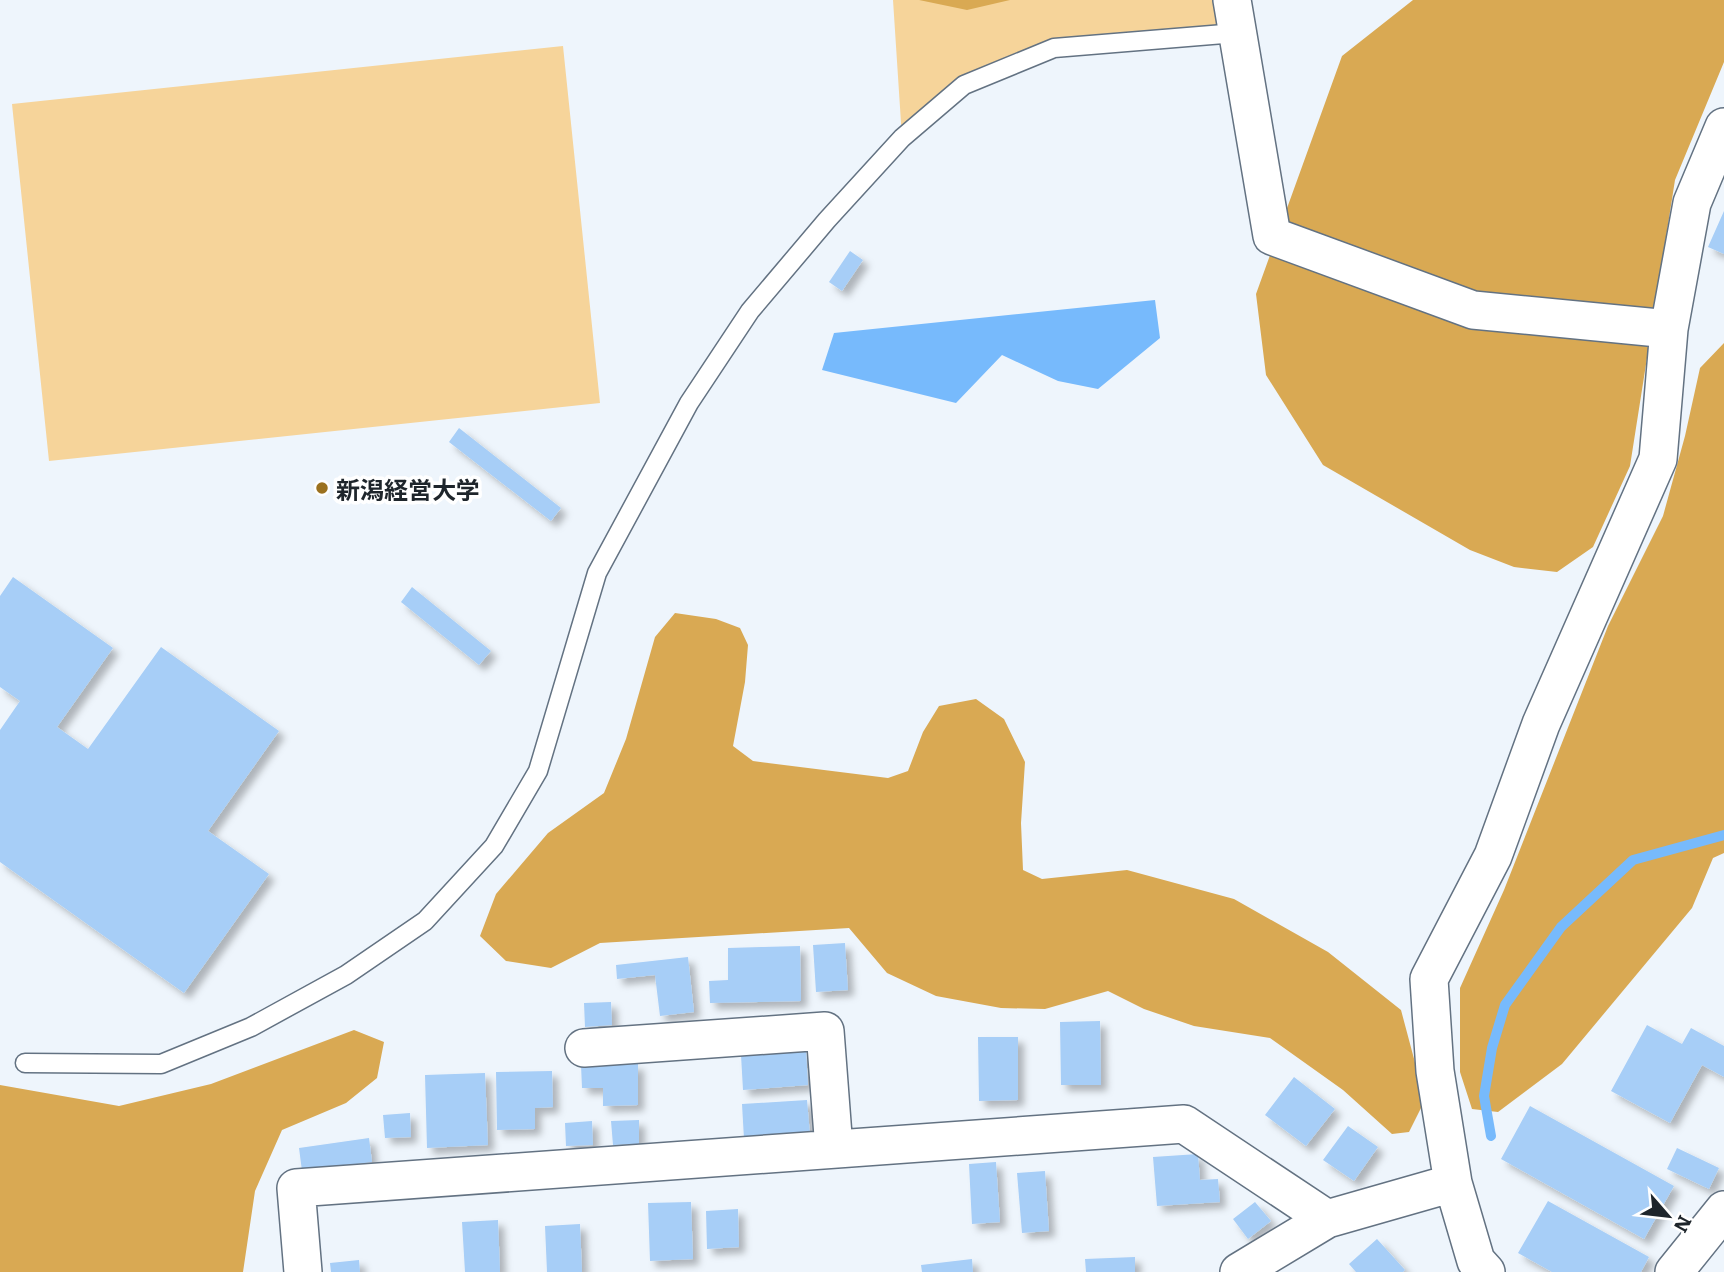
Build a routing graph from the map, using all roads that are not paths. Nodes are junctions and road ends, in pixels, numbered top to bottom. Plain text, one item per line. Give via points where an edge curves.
1 (1234, 16) edge
2 (1724, 127) edge
3 (1669, 329) junction
4 (584, 1048) dead end
5 (25, 1063) dead end
6 (834, 1149) junction
7 (1453, 1183) junction
8 (1724, 1210) edge
9 (1327, 1219) junction
10 (303, 1272) edge
11 (1239, 1272) edge
12 (1486, 1272) edge
13 (1674, 1272) edge

1 - 3 street via 1272,236 1473,310
1 - 5 lane via 1054,48 964,85 902,138 827,220 750,311 689,403 597,573 538,771 494,846 425,920 346,975 251,1027 161,1064
2 - 3 street via 1692,203
3 - 7 street via 1658,459 1541,724 1493,856 1429,979 1435,1071
4 - 6 street via 825,1031
6 - 9 street via 1184,1124
6 - 10 street via 296,1188
7 - 9 street
7 - 12 street via 1476,1261
8 - 13 street
9 - 11 street

